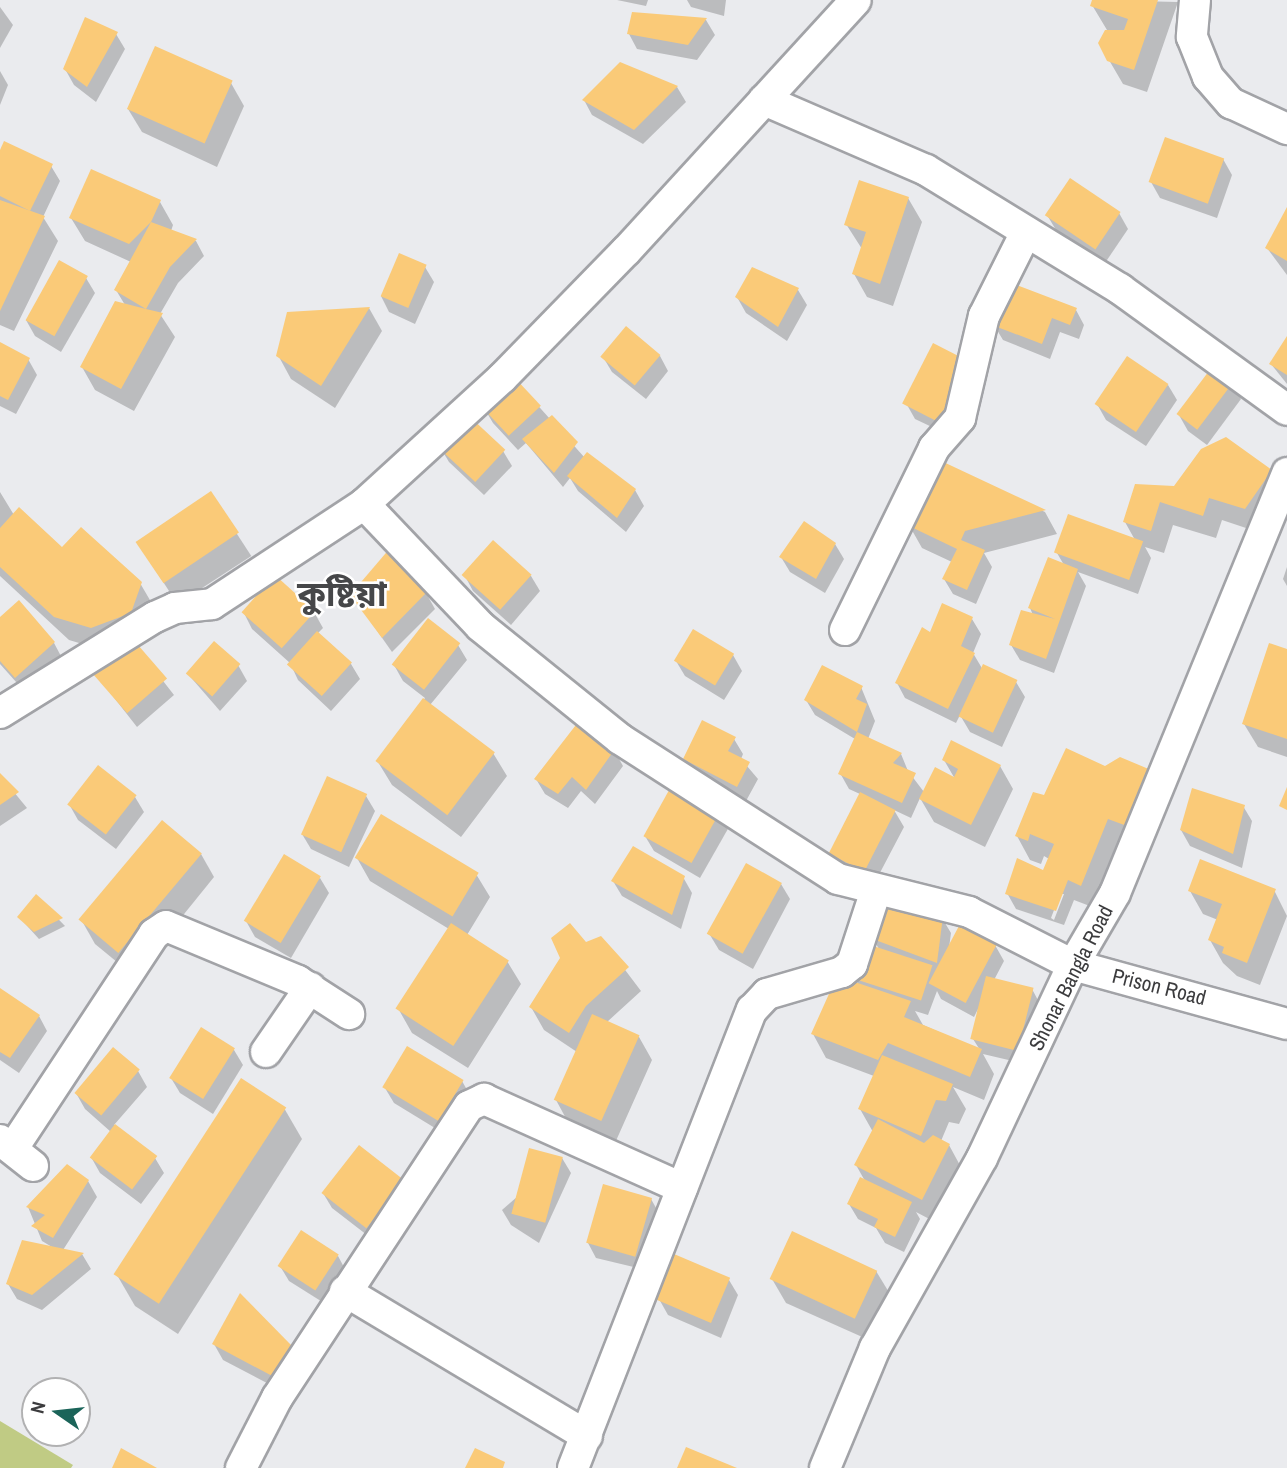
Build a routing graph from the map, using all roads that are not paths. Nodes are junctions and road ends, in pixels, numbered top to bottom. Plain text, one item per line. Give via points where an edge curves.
1 (856, 0) edge
2 (1195, 0) edge
3 (764, 100) junction
4 (1287, 129) edge
5 (1026, 232) junction
6 (1287, 410) edge
7 (1287, 473) edge
8 (364, 504) junction
9 (845, 630) dead end
10 (0, 713) edge
11 (876, 890) junction
12 (1073, 965) junction
13 (310, 988) junction
14 (349, 1014) dead end
15 (1287, 1024) edge
16 (266, 1052) dead end
17 (15, 1151) edge
18 (682, 1188) junction
19 (345, 1291) junction
20 (587, 1436) junction
21 (241, 1468) edge
22 (573, 1468) edge
23 (825, 1468) edge

1 - 3 street
2 - 4 street via 1192,37 1208,77 1231,103
3 - 5 street via 926,170
3 - 8 street via 502,378
5 - 6 street via 1120,289
5 - 9 street via 984,316 960,418 934,448
7 - 12 street, Shonar Bangla Road via 1115,893
8 - 10 street via 212,604 174,608 155,617
8 - 11 street, Prison Road via 480,626 620,739 838,879
11 - 12 street, Prison Road via 919,896 969,912
11 - 18 street via 852,964 842,972 767,994 752,1010
12 - 15 street, Prison Road
12 - 23 street, Shonar Bangla Road via 982,1158 875,1348
13 - 14 street
13 - 16 street
13 - 17 street via 166,926 154,934
18 - 19 street via 484,1099 469,1106
18 - 20 street
19 - 20 street
19 - 21 street via 277,1398
20 - 22 street

